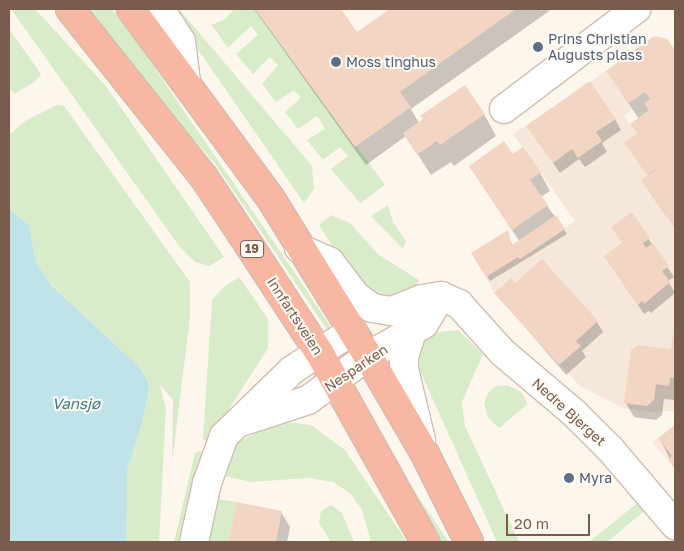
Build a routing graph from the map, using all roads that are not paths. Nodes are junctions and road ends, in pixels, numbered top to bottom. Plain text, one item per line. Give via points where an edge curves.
1 (70, 9) edge
2 (131, 9) edge
3 (160, 9) edge
4 (636, 9) edge
5 (186, 80) junction
6 (504, 109) dead end
7 (299, 248) junction
8 (450, 300) junction
9 (352, 331) junction
10 (412, 332) junction
11 (319, 352) junction
12 (368, 356) junction
13 (336, 382) junction
14 (236, 424) junction
15 (425, 454) junction
16 (675, 525) edge
17 (194, 542) edge
18 (425, 542) edge
19 (469, 542) edge

1 - 11 highway, Innfartsveien / 19 via 203,176
2 - 5 highway
3 - 5 street via 181,41
4 - 6 street
5 - 7 highway via 271,199
7 - 8 street via 330,262 356,296 372,308 392,311 422,299
7 - 9 highway
8 - 10 street, Nesparken
8 - 16 street, Nedre Bjerget via 502,352 574,413
9 - 11 street
9 - 12 highway
10 - 12 street, Nesparken
10 - 15 street via 404,356 404,369
11 - 13 highway, Innfartsveien / 19
11 - 14 street via 292,370
12 - 13 street, Nesparken
12 - 15 highway
13 - 14 street, Nesparken via 285,410
13 - 18 highway, Innfartsveien / 19
14 - 17 street via 224,436 217,452
15 - 19 highway

